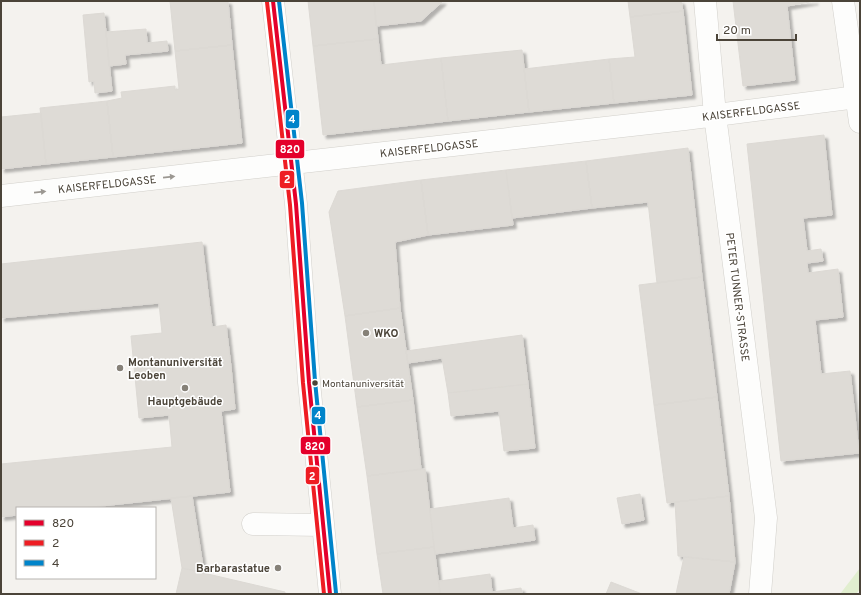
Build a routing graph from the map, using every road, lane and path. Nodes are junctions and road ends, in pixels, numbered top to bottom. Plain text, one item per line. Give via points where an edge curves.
1 (273, 1) edge
2 (705, 1) edge
3 (843, 1) edge
4 (857, 97) junction
5 (715, 115) junction
6 (860, 122) edge
7 (290, 164) junction
8 (1, 196) edge
9 (253, 524) dead end
10 (322, 525) junction
11 (330, 594) edge
12 (760, 594) edge

1 - 7 street
2 - 5 street, PETER TUNNER-STRASSE
3 - 4 street
4 - 5 street, KAISERFELDGASSE
4 - 6 street
5 - 7 street, KAISERFELDGASSE
5 - 12 street, PETER TUNNER-STRASSE via 766,518
8 -> 7 street, KAISERFELDGASSE
7 - 10 street via 296,204
9 - 10 street
10 - 11 street

